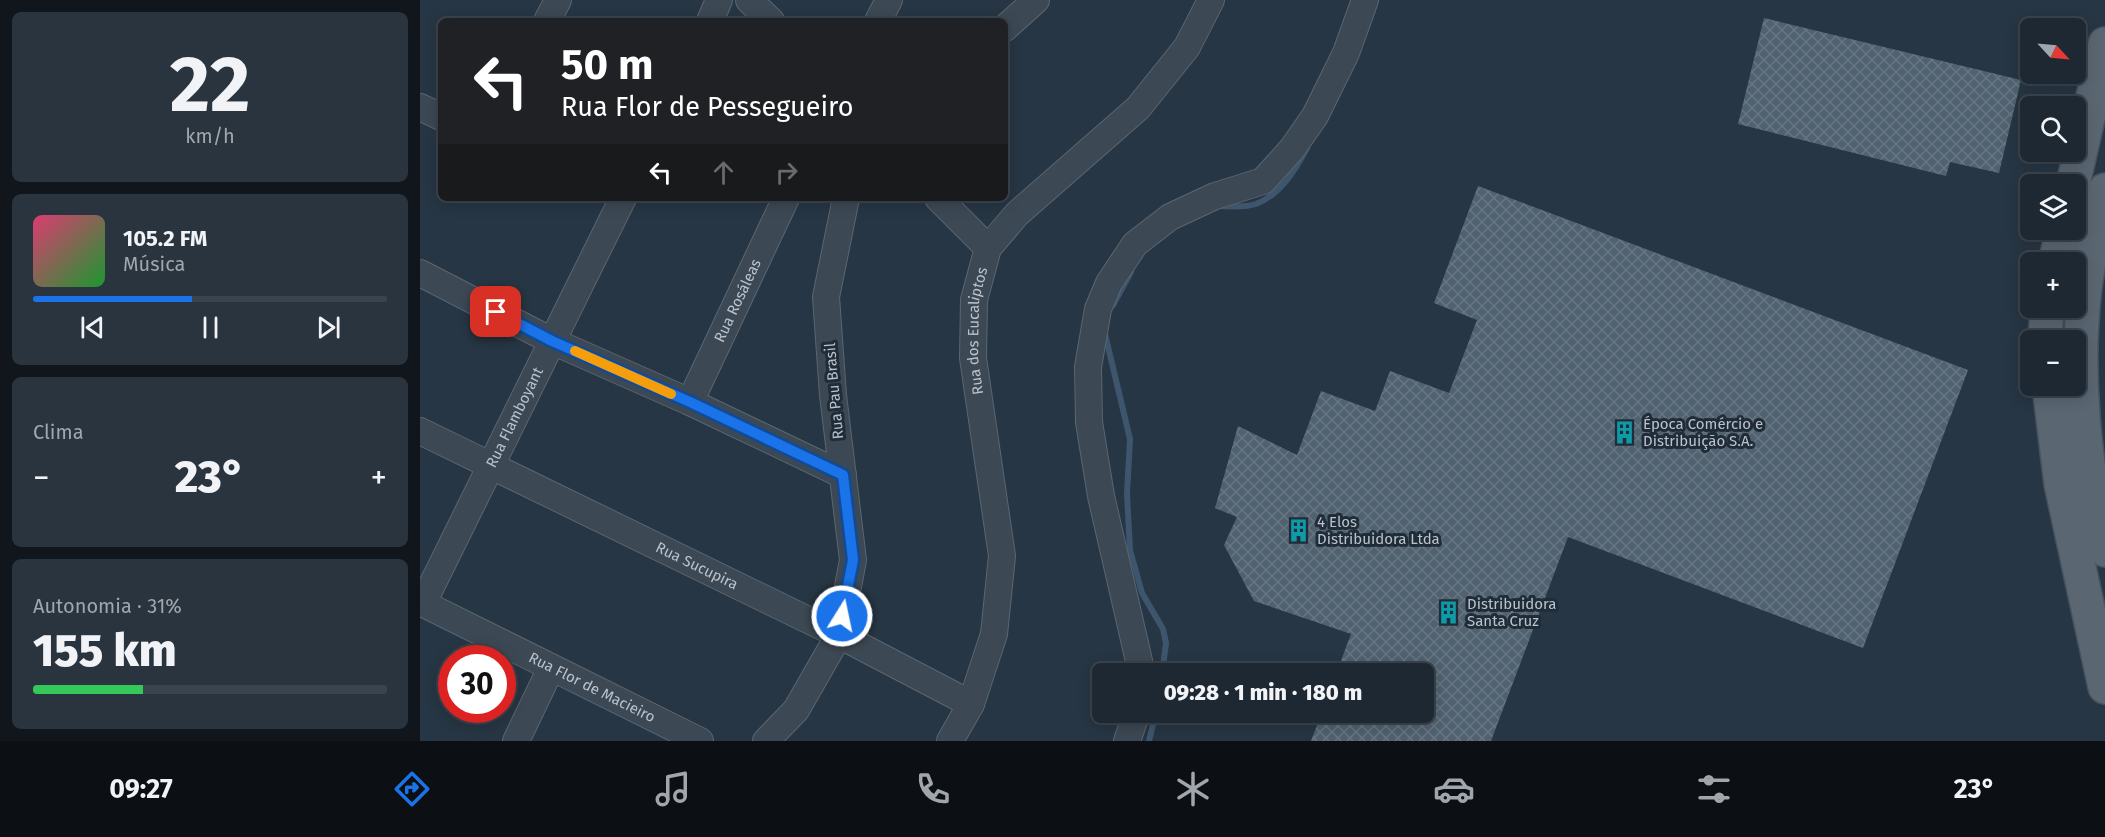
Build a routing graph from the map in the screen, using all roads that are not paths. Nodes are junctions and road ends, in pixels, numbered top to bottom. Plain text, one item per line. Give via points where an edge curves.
1 (558, 0) edge
2 (719, 0) edge
3 (749, 0) edge
4 (889, 0) edge
5 (1036, 0) edge
6 (1210, 0) edge
7 (1365, 0) edge
8 (549, 18) edge
9 (711, 18) edge
10 (768, 18) edge
11 (880, 18) edge
12 (1008, 25) edge
13 (2105, 44) edge
14 (420, 107) edge
15 (438, 116) edge
16 (2075, 174) edge
17 (2105, 189) edge
18 (615, 201) edge
19 (785, 201) edge
20 (844, 201) edge
21 (941, 201) edge
22 (988, 248) junction
23 (420, 273) edge
24 (552, 341) junction
25 (2050, 396) edge
26 (690, 402) junction
27 (420, 431) edge
28 (490, 466) junction
29 (843, 475) junction
30 (2105, 550) edge
31 (421, 603) edge
32 (839, 635) junction
33 (1139, 663) edge
34 (551, 668) junction
35 (2105, 687) edge
36 (972, 704) junction
37 (1133, 723) edge
38 (516, 741) edge
39 (700, 741) edge
40 (766, 741) edge
41 (950, 741) edge
42 (1127, 741) edge

1 - 8 street
2 - 9 street
3 - 10 street
4 - 11 street
5 - 12 street
6 - 22 street, Rua dos Eucaliptos via 1187,47 1138,108 1017,214
7 - 33 street via 1347,53 1315,116 1292,149 1263,181 1215,196 1170,217 1135,244 1109,283 1098,309 1088,367 1089,422 1101,496
13 - 16 main road
14 - 15 street
17 - 30 main road via 2085,288 2082,334 2085,436
18 - 24 street, Rua Flamboyant
19 - 26 street, Rua Rosáleas
20 - 29 street, Rua Pau Brasil via 826,297
21 - 22 street
22 - 36 street, Rua dos Eucaliptos via 974,300 973,358 1002,556 994,634
23 - 24 street
24 - 26 street
24 - 28 street, Rua Flamboyant
25 - 35 main road via 2061,484
26 - 29 street
27 - 28 street, Rua Sucupira
28 - 31 street, Rua Flamboyant
28 - 32 street, Rua Sucupira
29 - 32 street, Rua Pau Brasil via 853,560
31 - 34 street, Rua Flor de Macieiro
32 - 36 street, Rua Sucupira
32 - 40 street, Rua Pau Brasil via 796,710
34 - 38 street
34 - 39 street, Rua Flor de Macieiro
36 - 41 street, Rua dos Eucaliptos
37 - 42 street

